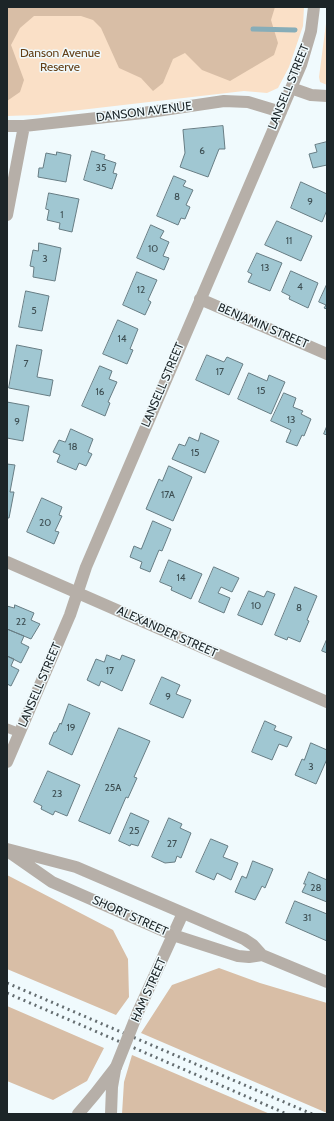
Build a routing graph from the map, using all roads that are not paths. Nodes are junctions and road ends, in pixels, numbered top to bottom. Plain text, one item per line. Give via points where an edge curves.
1 (314, 7) edge
2 (291, 88) junction
3 (327, 96) edge
4 (280, 112) junction
5 (7, 126) edge
6 (24, 126) junction
7 (7, 215) edge
8 (200, 299) junction
9 (327, 354) edge
10 (7, 562) edge
11 (78, 593) junction
12 (327, 702) edge
13 (7, 728) edge
14 (20, 733) junction
15 (7, 762) edge
16 (7, 850) edge
17 (183, 913) junction
18 (173, 935) junction
19 (262, 955) junction
20 (327, 982) edge
21 (116, 1067) junction
22 (78, 1114) edge
23 (111, 1114) edge

1 - 2 street, LANSELL STREET via 307,46
2 - 3 street via 311,95
2 - 4 street, LANSELL STREET
4 - 6 street, DANSON AVENUE via 248,102 224,102
4 - 8 street, LANSELL STREET
5 - 6 street, DANSON AVENUE
6 - 7 street
8 - 9 street, BENJAMIN STREET
8 - 11 street, LANSELL STREET via 86,567
10 - 11 street, ALEXANDER STREET
11 - 12 street, ALEXANDER STREET
11 - 14 street, LANSELL STREET
13 - 14 lane
14 - 15 street, LANSELL STREET
16 - 17 street, SHORT STREET via 76,867
16 - 18 street, SHORT STREET via 52,882
17 - 18 street, HAM STREET
17 - 19 street, SHORT STREET via 244,939
18 - 19 street, SHORT STREET via 238,956
18 - 21 street, HAM STREET, bridge
19 - 20 street, SHORT STREET
21 - 22 street, HAM STREET
21 - 23 street, HAM STREET

